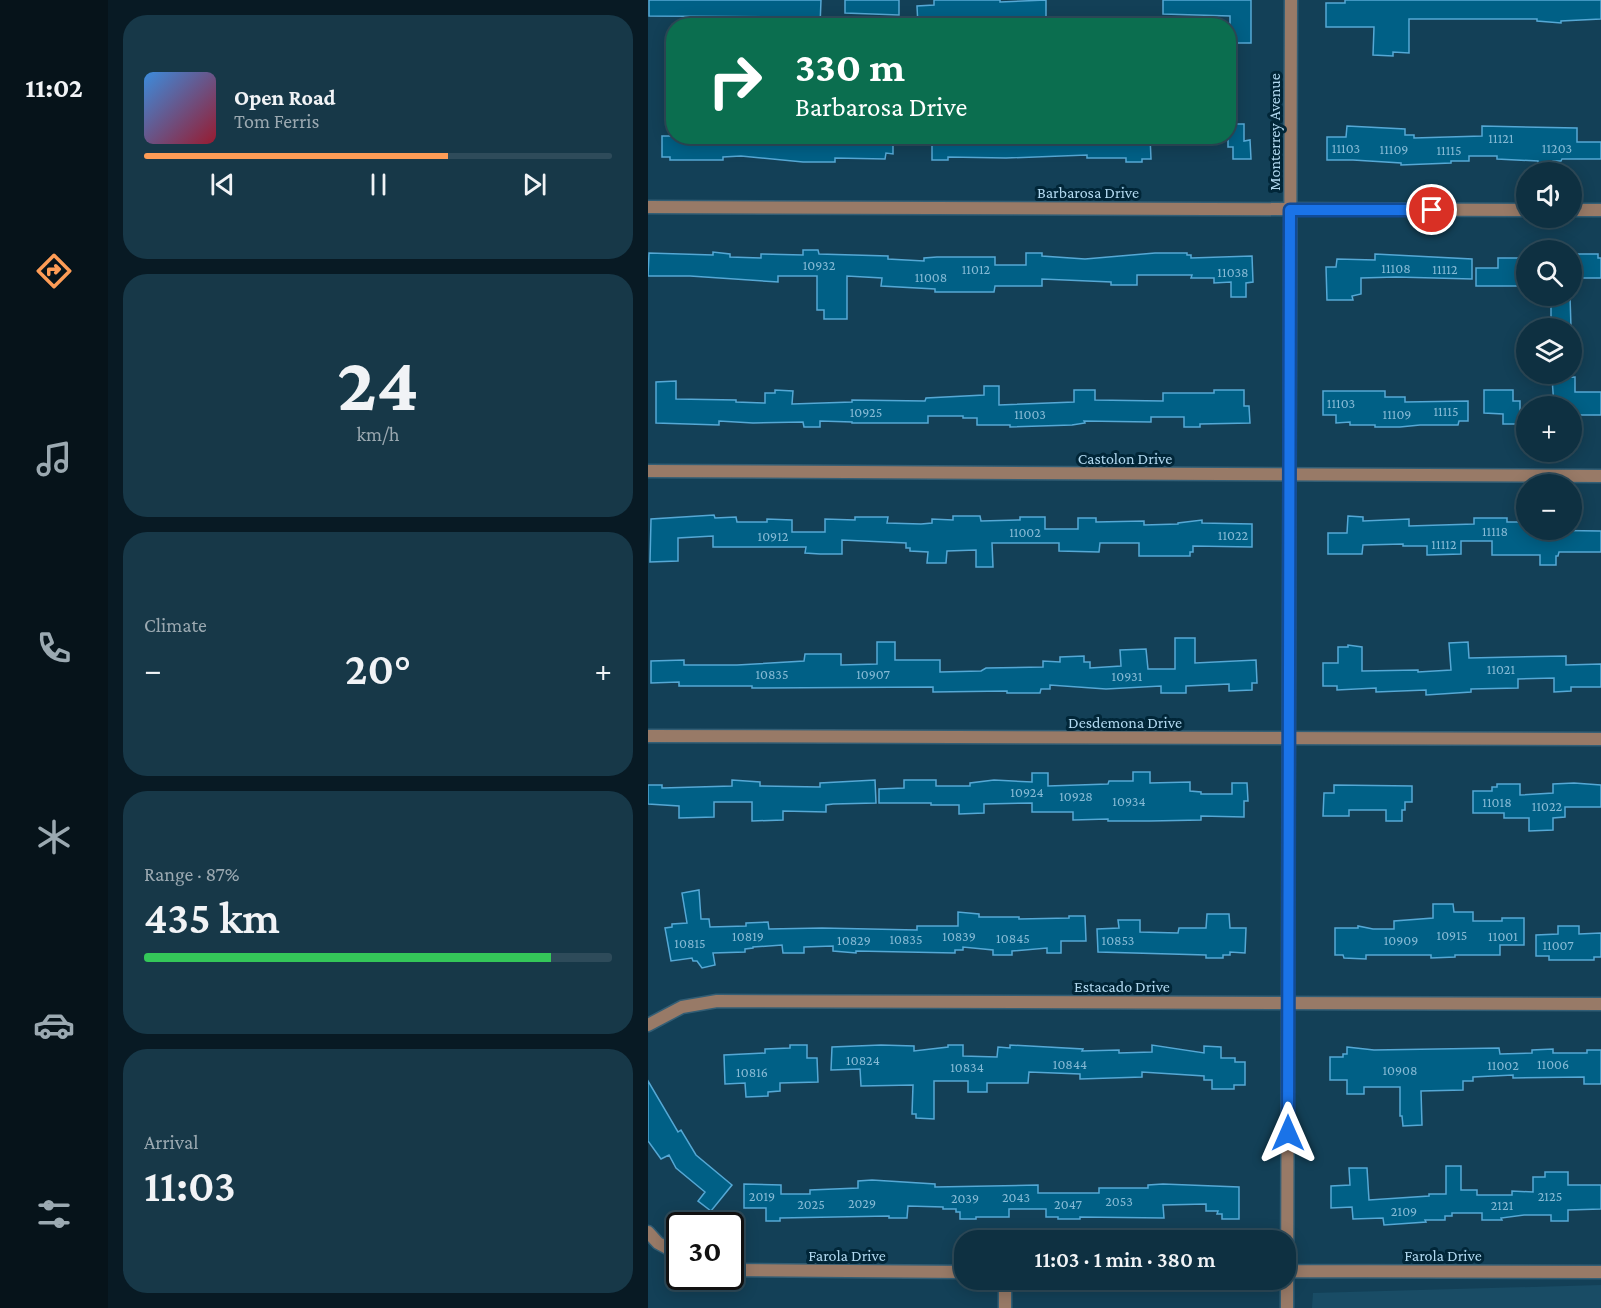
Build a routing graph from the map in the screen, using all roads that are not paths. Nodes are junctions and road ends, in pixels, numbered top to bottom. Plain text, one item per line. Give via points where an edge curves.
1 (1291, 0) edge
2 (648, 207) edge
3 (1290, 210) junction
4 (1516, 210) edge
5 (1582, 210) edge
6 (1601, 210) edge
7 (648, 471) edge
8 (1289, 476) junction
9 (1601, 476) edge
10 (648, 736) edge
11 (1601, 738) edge
12 (1288, 739) junction
13 (1288, 1003) junction
14 (1601, 1004) edge
15 (648, 1025) edge
16 (1286, 1230) edge
17 (648, 1232) edge
18 (666, 1248) edge
19 (744, 1270) edge
20 (1296, 1271) edge
21 (954, 1272) edge
22 (1601, 1272) edge
23 (1005, 1290) edge
24 (1287, 1290) edge
25 (1005, 1308) edge
26 (1287, 1308) edge

1 - 3 street, Monterrey Avenue
2 - 3 street, Barbarosa Drive
3 - 4 street, Barbarosa Drive
3 - 8 street, Monterrey Avenue
5 - 6 street
7 - 8 street, Castolon Drive
8 - 9 street, Castolon Drive
8 - 12 street, Monterrey Avenue
10 - 12 street, Desdemona Drive
11 - 12 street, Desdemona Drive
12 - 13 street, Monterrey Avenue
13 - 14 street, Estacado Drive
13 - 15 street, Estacado Drive via 717,1001 682,1007
13 - 16 street, Monterrey Avenue
17 - 18 street
19 - 21 street, Farola Drive
20 - 22 street, Farola Drive
23 - 25 street
24 - 26 street, Monterrey Avenue

